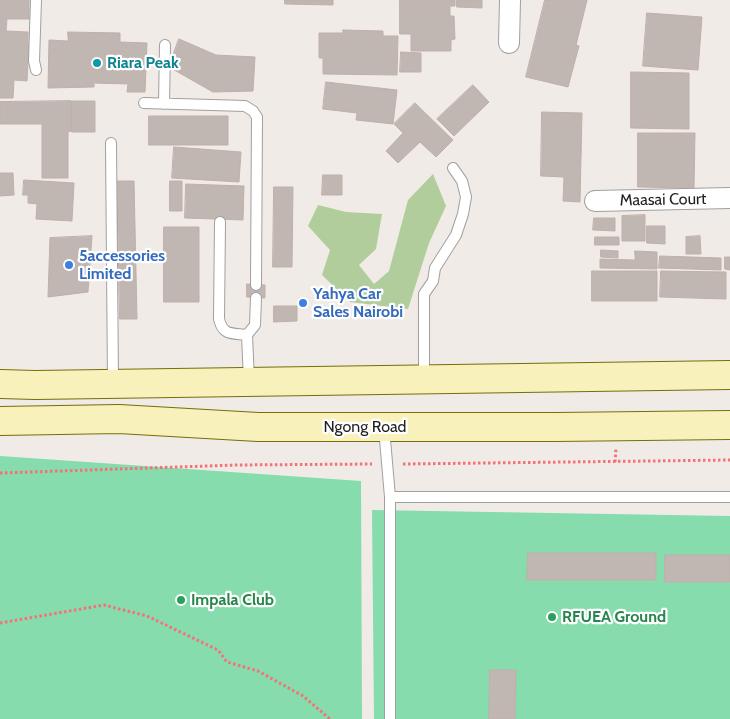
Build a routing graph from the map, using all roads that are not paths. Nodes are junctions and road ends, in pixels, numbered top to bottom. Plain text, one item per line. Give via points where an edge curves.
1 (36, 0) edge
2 (510, 0) edge
3 (509, 44) dead end
4 (165, 45) dead end
5 (36, 70) dead end
6 (144, 103) dead end
7 (164, 104) junction
8 (111, 143) dead end
9 (453, 168) dead end
10 (730, 198) edge
11 (595, 201) dead end
12 (220, 222) dead end
13 (256, 285) dead end
14 (256, 298) dead end
15 (247, 334) junction
16 (730, 375) edge
17 (424, 380) junction
18 (249, 382) junction
19 (0, 384) edge
20 (112, 384) junction
21 (0, 421) edge
22 (730, 424) edge
23 (384, 426) junction
24 (390, 497) junction
25 (730, 497) edge
26 (390, 719) edge

1 - 5 lane
2 - 3 street
4 - 7 lane
6 - 7 lane
7 - 13 lane via 245,106 253,111 256,117
8 - 20 lane
9 - 17 lane via 462,181 466,197 456,235 435,268 433,281 424,294
10 - 11 street, Maasai Court
12 - 15 lane via 219,319 227,332
14 - 15 lane via 255,326
15 - 18 lane
16 - 17 main road
17 - 18 main road
18 - 20 main road
19 - 20 main road
21 - 23 main road, Ngong Road via 119,419 258,427
22 - 23 main road, Ngong Road
23 - 24 lane
24 - 25 lane
24 - 26 lane

